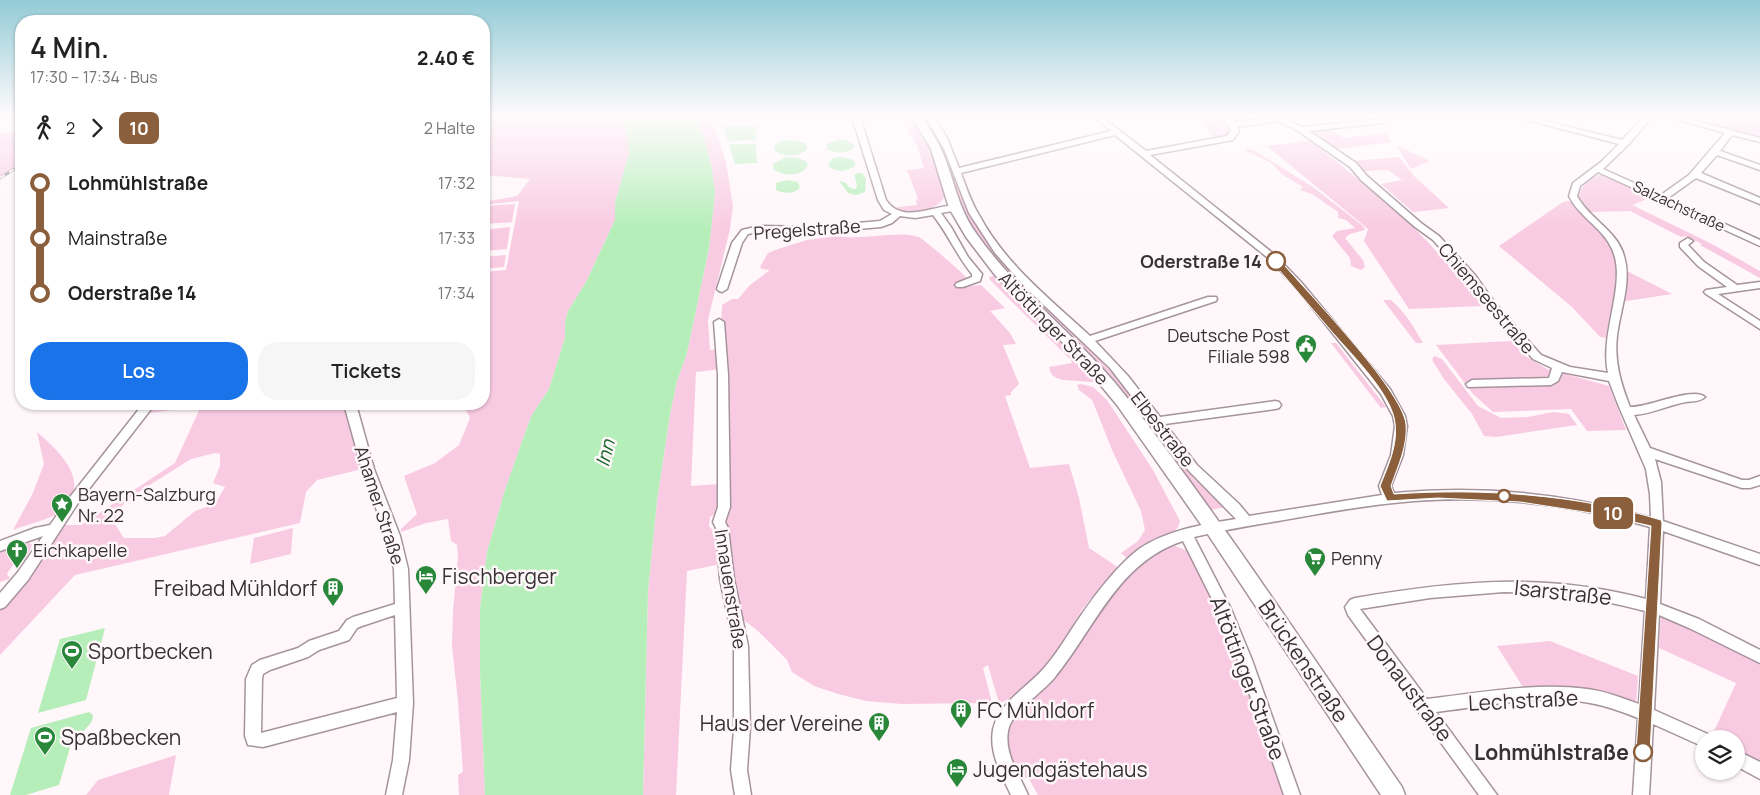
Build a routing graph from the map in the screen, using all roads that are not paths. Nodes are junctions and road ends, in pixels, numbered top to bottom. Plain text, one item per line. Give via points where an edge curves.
1 (868, 154) edge
2 (938, 154) edge
3 (950, 154) edge
4 (1026, 154) edge
5 (1144, 154) edge
6 (1337, 154) edge
7 (1613, 154) edge
8 (1714, 154) edge
9 (1722, 154) edge
10 (1760, 168) edge
11 (1597, 169) junction
12 (957, 171) junction
13 (1695, 174) junction
14 (1662, 198) junction
15 (1760, 201) edge
16 (955, 208) junction
17 (934, 211) junction
18 (898, 214) junction
19 (1688, 242) dead end
20 (1760, 243) edge
21 (960, 285) dead end
22 (1760, 285) edge
23 (1735, 288) junction
24 (722, 289) dead end
25 (1212, 299) dead end
26 (719, 322) dead end
27 (1760, 326) edge
28 (1088, 340) junction
29 (1558, 367) junction
30 (1615, 378) junction
31 (1472, 384) dead end
32 (1699, 397) dead end
33 (1275, 405) dead end
34 (144, 410) edge
35 (352, 410) edge
36 (1627, 412) junction
37 (1156, 421) junction
38 (1645, 451) junction
39 (1760, 480) edge
40 (1390, 498) junction
41 (1246, 522) junction
42 (1657, 523) junction
43 (1213, 528) junction
44 (54, 529) junction
45 (1187, 536) junction
46 (0, 546) edge
47 (1760, 560) edge
48 (0, 603) edge
49 (1356, 604) joint
50 (403, 607) junction
51 (1653, 607) junction
52 (1760, 657) edge
53 (406, 703) junction
54 (1424, 706) junction
55 (1645, 714) junction
56 (1695, 736) edge
57 (1745, 762) edge
58 (1760, 771) edge
59 (394, 795) edge
60 (744, 795) edge
61 (1020, 795) edge
62 (1292, 795) edge
63 (1394, 795) edge
64 (1489, 795) edge
65 (1641, 795) edge

1 - 18 street via 884,204 888,210
2 - 16 main road, Altöttinger Straße
3 - 12 street, Elbestraße
4 - 12 street
5 - 40 street via 1274,258 1386,392 1401,426 1397,455 1385,486
6 - 29 street, Chiemseestraße via 1436,238 1534,354
7 - 11 street
8 - 13 street
9 - 10 street
11 - 14 street, Salzachstraße
11 - 30 street via 1576,185 1573,196 1611,239 1620,257 1620,282 1610,348
12 - 28 street, Elbestraße via 970,207 1003,257
13 - 14 street
13 - 15 street
14 - 20 street, Salzachstraße
16 - 17 street, Pregelstraße
16 - 43 main road, Altöttinger Straße via 990,260 1084,356 1122,401
17 - 18 street, Pregelstraße
17 - 21 street via 977,274 976,279
18 - 24 street, Pregelstraße via 881,224 745,232 737,243
19 - 23 street via 1683,245 1696,260
22 - 23 street
23 - 27 street via 1709,292
25 - 28 street
26 - 60 street, Innauenstraße via 723,375 724,507 719,522 741,646 739,770
28 - 37 street, Elbestraße via 1116,368
29 - 30 street, Chiemseestraße
29 - 31 street, Chiemseestraße via 1551,381
30 - 36 street
32 - 36 street via 1683,397 1638,412
33 - 37 street
34 - 44 street
35 - 50 street, Ahamer Straße via 368,469 397,549
36 - 38 street
37 - 41 street, Elbestraße via 1194,469 1239,511
38 - 39 street via 1742,484
38 - 42 street via 1655,482
40 - 41 street
40 - 42 street via 1438,494 1520,498
41 - 43 street
42 - 47 street
42 - 51 street
43 - 45 street
43 - 63 main road, Brückenstraße
44 - 46 street
44 - 48 street via 23,576
45 - 61 street via 1153,548 1136,560 1096,605 1050,672 1004,720 999,737
45 - 62 street, Altöttinger Straße via 1224,609 1245,660
49 - 51 street, Isarstraße via 1418,593 1513,585 1564,588
49 - 54 street, Donaustraße via 1353,611
50 - 53 street, Ahamer Straße
50 - 53 street via 353,622 344,636 314,645 303,653 257,670 254,678 254,740
51 - 52 street, Isarstraße via 1699,625
51 - 55 street
53 - 59 street, Ahamer Straße
54 - 55 street, Lechstraße via 1574,695 1608,701
54 - 64 street, Donaustraße
55 - 56 street, Lechstraße
55 - 65 street
57 - 58 street

